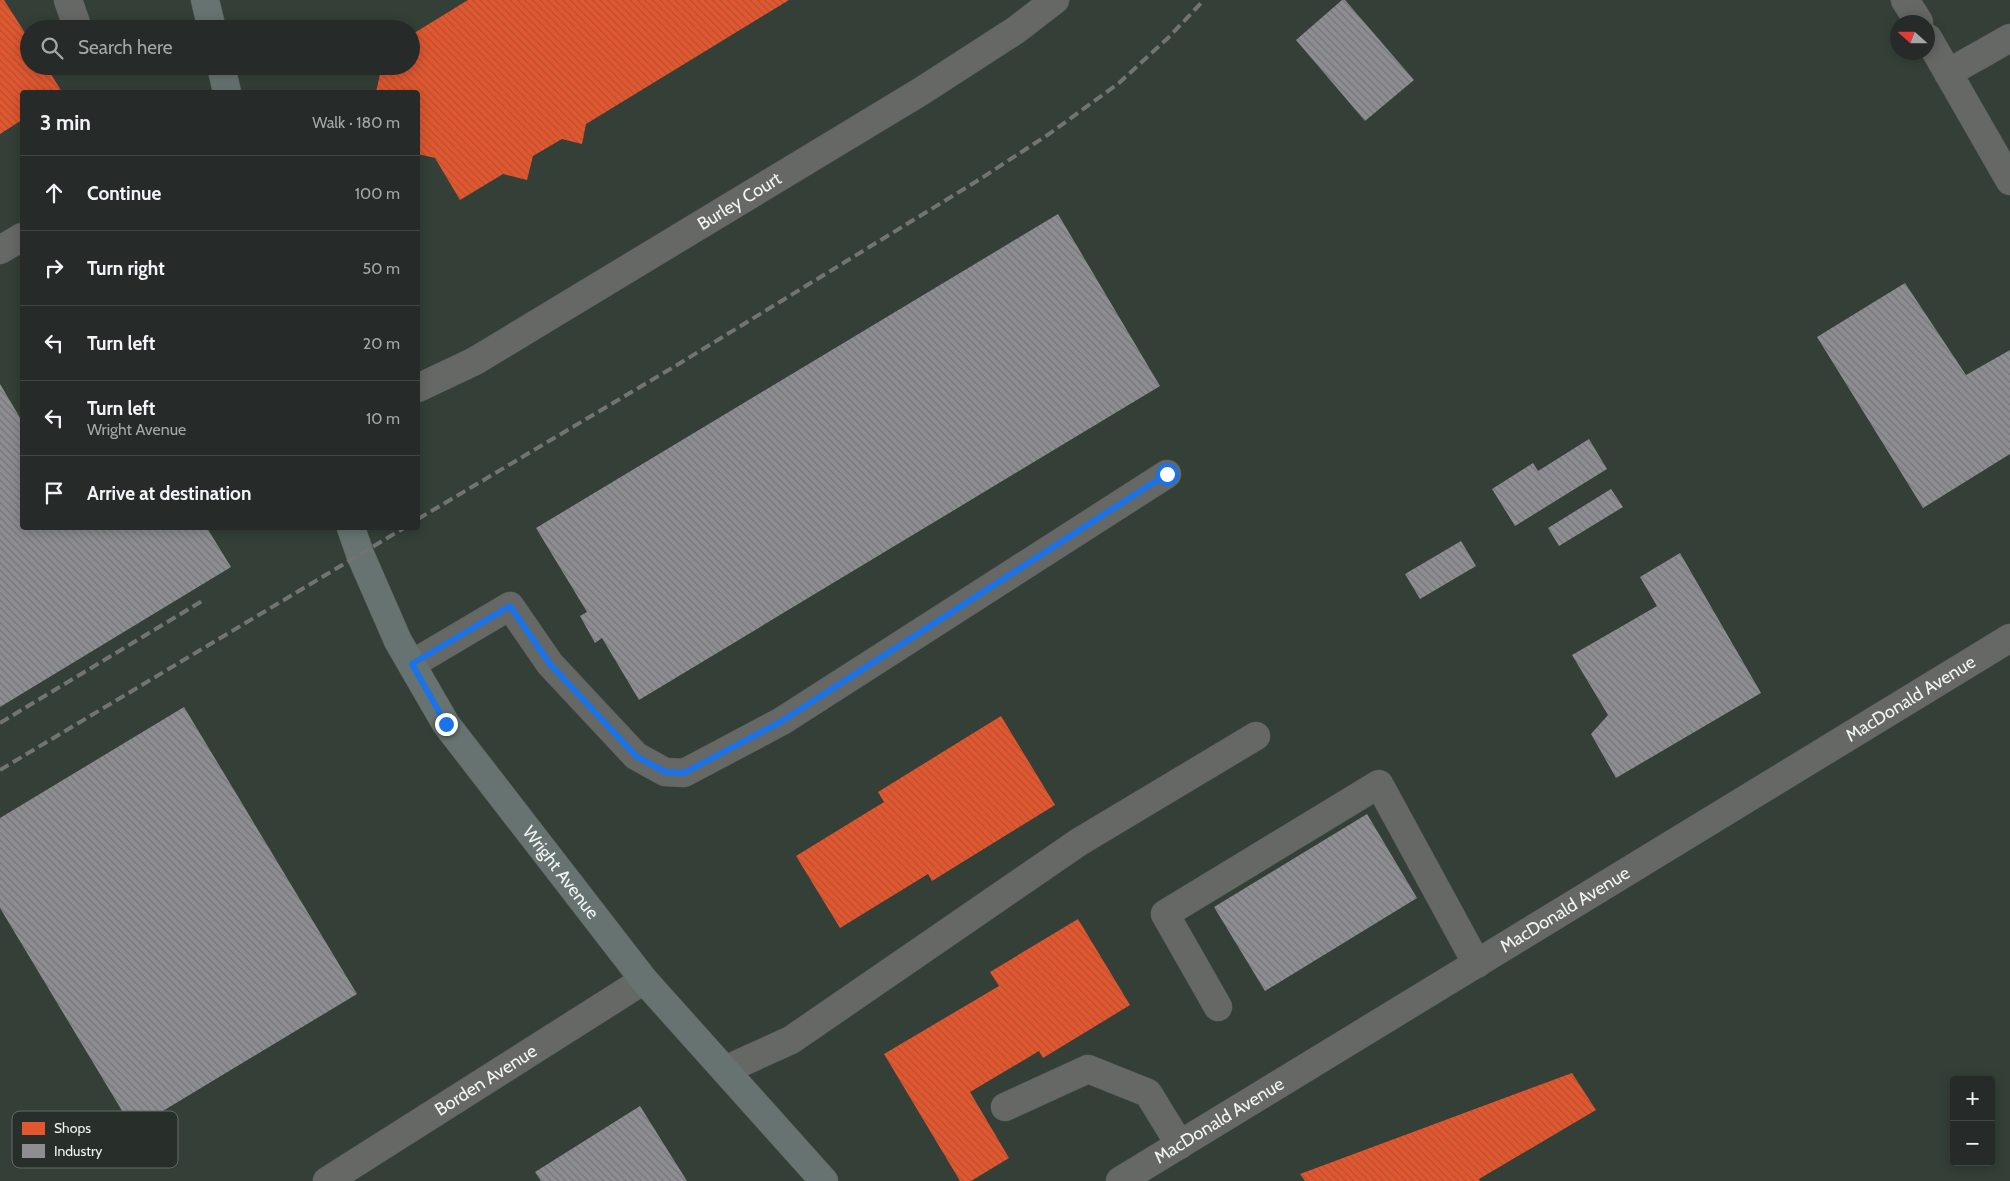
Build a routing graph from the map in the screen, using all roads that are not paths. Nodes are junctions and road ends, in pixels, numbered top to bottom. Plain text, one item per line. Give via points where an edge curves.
1 (68, 0) edge
2 (205, 0) edge
3 (1055, 0) edge
4 (1905, 0) edge
5 (1914, 15) edge
6 (75, 20) edge
7 (210, 20) edge
8 (2010, 38) edge
9 (1935, 50) edge
10 (1948, 73) junction
11 (223, 75) edge
12 (227, 90) edge
13 (2010, 181) edge
14 (20, 238) edge
15 (0, 250) edge
16 (420, 387) edge
17 (1167, 474) dead end
18 (352, 530) edge
19 (2010, 638) edge
20 (412, 664) junction
21 (1256, 736) dead end
22 (1477, 964) junction
23 (644, 980) junction
24 (1218, 1007) dead end
25 (725, 1070) junction
26 (1005, 1107) dead end
27 (1180, 1145) junction
28 (327, 1181) edge
29 (824, 1181) edge
30 (1120, 1181) edge

1 - 6 street
2 - 7 main road
3 - 16 street, Burley Court via 1016,30 920,92 475,361
4 - 5 street
8 - 10 street
9 - 10 street
10 - 13 street
11 - 12 main road
14 - 15 street
17 - 20 street via 782,721 684,773 665,772 636,756 550,664 510,606
18 - 20 main road, Wright Avenue via 386,615
19 - 22 street, MacDonald Avenue
20 - 23 main road, Wright Avenue via 446,724
21 - 25 street via 1079,842 791,1040
22 - 24 street via 1379,784 1165,914
22 - 27 street, MacDonald Avenue
23 - 25 main road, Wright Avenue
23 - 28 street, Borden Avenue
25 - 29 main road, Wright Avenue
26 - 27 street via 1088,1069 1148,1093
27 - 30 street, MacDonald Avenue

